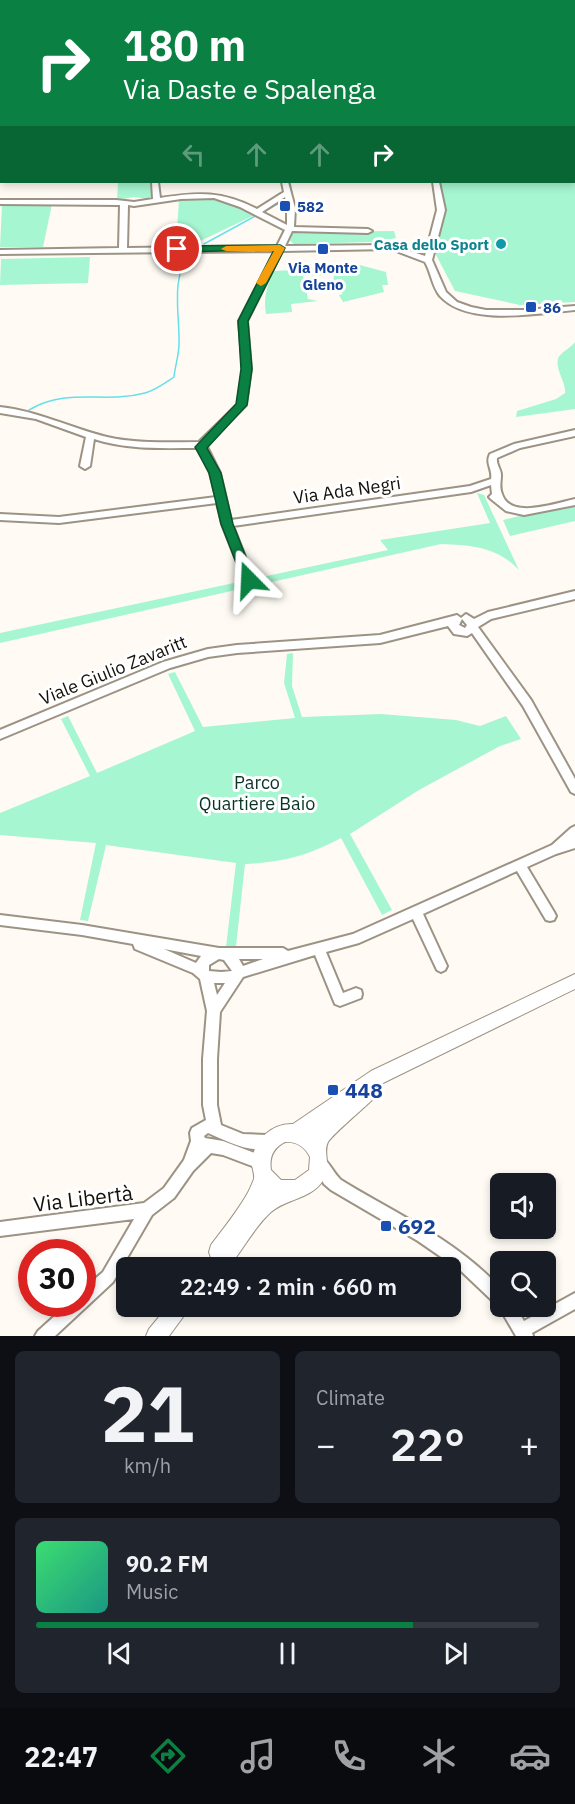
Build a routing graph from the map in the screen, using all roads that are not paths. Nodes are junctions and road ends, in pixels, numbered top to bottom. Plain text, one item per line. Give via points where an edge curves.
1 (155, 183) edge
2 (285, 183) edge
3 (436, 183) edge
4 (287, 193) junction
5 (157, 201) junction
6 (0, 202) edge
7 (124, 203) junction
8 (261, 213) junction
9 (289, 229) junction
10 (368, 231) dead end
11 (280, 248) junction
12 (123, 250) junction
13 (0, 252) edge
14 (428, 260) junction
15 (575, 308) edge
16 (0, 410) edge
17 (575, 433) edge
18 (93, 436) junction
19 (201, 445) junction
20 (85, 466) dead end
21 (494, 481) junction
22 (471, 489) junction
23 (221, 499) junction
24 (500, 501) junction
25 (575, 502) edge
26 (0, 517) edge
27 (227, 524) junction
28 (249, 580) dead end
29 (575, 595) edge
30 (464, 626) junction
31 (0, 735) edge
32 (575, 789) edge
33 (575, 831) edge
34 (575, 843) edge
35 (553, 850) junction
36 (520, 865) junction
37 (416, 913) junction
38 (550, 916) dead end
39 (0, 920) edge
40 (116, 938) junction
41 (319, 950) junction
42 (220, 953) junction
43 (292, 954) junction
44 (441, 966) dead end
45 (204, 974) junction
46 (238, 974) junction
47 (575, 981) edge
48 (356, 994) dead end
49 (214, 1011) junction
50 (413, 1061) junction
51 (212, 1128) junction
52 (296, 1133) junction
53 (267, 1142) junction
54 (206, 1144) junction
55 (319, 1158) junction
56 (262, 1170) junction
57 (336, 1185) junction
58 (299, 1189) junction
59 (147, 1210) junction
60 (0, 1229) edge
61 (215, 1257) edge
62 (224, 1257) edge
63 (490, 1286) edge
64 (96, 1288) edge
65 (575, 1300) edge
66 (64, 1317) edge
67 (172, 1317) edge
68 (513, 1317) edge
69 (523, 1333) edge
70 (43, 1336) edge
71 (156, 1336) edge

1 - 5 street
2 - 4 street
3 - 14 street via 441,210
4 - 8 street
4 - 9 street via 292,218
5 - 7 street
5 - 8 street via 215,196
6 - 7 street
7 - 12 street
8 - 9 street
9 - 10 street
9 - 11 street
11 - 12 street
11 - 14 street via 392,247
11 - 19 street via 243,321 247,369 242,405
12 - 13 street
14 - 15 street via 445,296 471,309 491,313
16 - 18 street via 27,413
17 - 21 street via 516,446 495,455
18 - 19 street via 140,444
18 - 20 street
19 - 23 street via 215,473
21 - 22 street, Via Ada Negri
21 - 24 street
22 - 24 street, Via Ada Negri via 482,490
22 - 27 street, Via Ada Negri
23 - 26 street via 52,520
23 - 27 street
24 - 25 street, Via Ada Negri via 508,509 524,512
27 - 28 street
29 - 30 street via 488,616
30 - 31 street, Viale Giulio Zavaritt via 353,642 208,653 167,665
30 - 32 street via 485,644 527,703
33 - 35 street
34 - 35 street
35 - 36 street
36 - 37 street
36 - 38 street
37 - 41 street
37 - 44 street
39 - 40 street
40 - 42 street
40 - 45 street via 165,954
41 - 43 street
41 - 48 street via 340,1000
42 - 43 street
42 - 45 street via 202,963
42 - 46 street via 232,957
43 - 46 street
45 - 46 street via 221,978
45 - 49 street
46 - 49 street
47 - 50 street
49 - 51 street via 210,1059
50 - 52 street via 377,1077
50 - 55 street via 340,1116 320,1137
51 - 53 street via 243,1141
51 - 54 street via 217,1141
51 - 54 street via 197,1133
52 - 53 street via 282,1133
52 - 55 street via 310,1140
53 - 56 street
54 - 56 street
54 - 59 street, Via Libertà via 169,1193
55 - 57 street
55 - 58 street via 313,1178
56 - 58 street via 279,1189
56 - 61 street via 252,1203
57 - 58 street
57 - 63 street via 465,1262
58 - 62 street via 266,1205
59 - 60 street, Via Libertà
59 - 64 street via 108,1277
65 - 69 street
66 - 70 street
67 - 71 street
68 - 69 street

